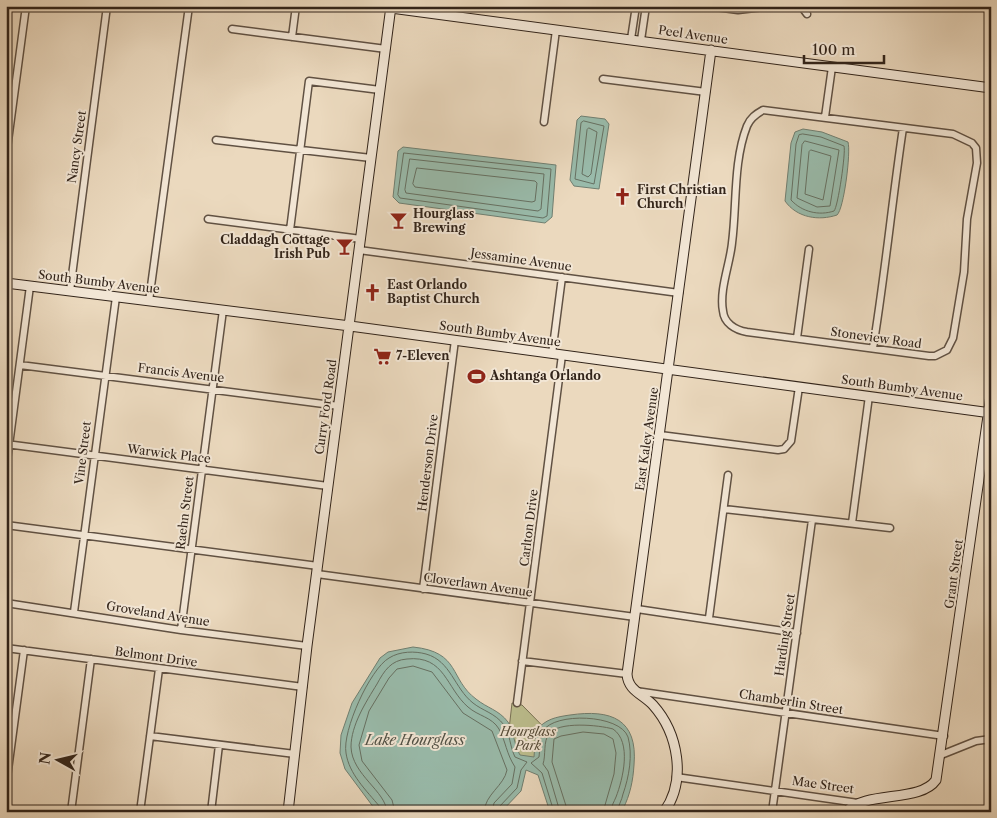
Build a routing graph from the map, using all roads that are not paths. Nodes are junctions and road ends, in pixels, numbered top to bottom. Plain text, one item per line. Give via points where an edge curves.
1 (26, 6) edge
2 (108, 6) edge
3 (188, 6) edge
4 (296, 6) edge
5 (380, 6) edge
6 (636, 6) edge
7 (646, 6) edge
8 (708, 6) edge
9 (771, 6) edge
10 (801, 6) edge
11 (391, 7) edge
12 (807, 14) dead end
13 (232, 29) dead end
14 (556, 30) junction
15 (292, 37) junction
16 (631, 39) junction
17 (641, 40) junction
18 (386, 49) junction
19 (711, 50) junction
20 (832, 67) junction
21 (603, 79) dead end
22 (991, 88) edge
23 (380, 90) junction
24 (706, 92) junction
25 (825, 117) junction
26 (544, 122) dead end
27 (903, 128) junction
28 (216, 140) dead end
29 (300, 150) junction
30 (6, 156) edge
31 (371, 158) junction
32 (208, 219) dead end
33 (290, 230) junction
34 (361, 239) junction
35 (809, 249) dead end
36 (360, 250) junction
37 (562, 277) junction
38 (6, 283) edge
39 (30, 286) junction
40 (70, 291) junction
41 (679, 293) junction
42 (116, 297) junction
43 (149, 301) junction
44 (223, 310) junction
45 (350, 326) junction
46 (797, 338) junction
47 (455, 340) junction
48 (873, 348) junction
49 (552, 354) junction
50 (562, 355) junction
51 (20, 365) junction
52 (669, 370) junction
53 (105, 375) junction
54 (799, 387) junction
55 (213, 389) junction
56 (991, 395) edge
57 (869, 396) junction
58 (339, 406) junction
59 (990, 413) edge
60 (660, 435) junction
61 (8, 444) edge
62 (94, 456) junction
63 (6, 468) edge
64 (202, 470) junction
65 (728, 475) dead end
66 (328, 486) junction
67 (724, 508) junction
68 (812, 520) junction
69 (852, 522) junction
70 (6, 526) edge
71 (890, 528) dead end
72 (84, 536) junction
73 (192, 550) junction
74 (317, 570) junction
75 (423, 589) junction
76 (6, 603) edge
77 (530, 603) junction
78 (74, 612) junction
79 (636, 613) junction
80 (709, 618) junction
81 (181, 630) junction
82 (796, 632) junction
83 (307, 646) junction
84 (6, 648) edge
85 (24, 650) junction
86 (91, 659) junction
87 (522, 661) junction
88 (158, 669) junction
89 (627, 674) junction
90 (302, 687) junction
91 (635, 691) junction
92 (517, 703) dead end
93 (786, 713) junction
94 (150, 736) junction
95 (944, 736) junction
96 (991, 739) edge
97 (219, 745) junction
98 (295, 754) junction
99 (941, 755) junction
100 (676, 777) junction
101 (6, 785) edge
102 (774, 791) junction
103 (858, 803) junction
104 (71, 812) edge
105 (140, 812) edge
106 (211, 812) edge
107 (288, 812) edge
108 (664, 812) edge
109 (772, 812) edge
110 (846, 812) edge

1 - 30 street
2 - 40 street, Nancy Street
3 - 43 street
4 - 15 street
5 - 11 street
6 - 16 street
7 - 17 street
8 - 9 street via 738,10
10 - 12 street
11 - 14 street, Peel Avenue
11 - 18 street, Curry Ford Road
13 - 15 street
14 - 16 street, Peel Avenue
14 - 26 street
15 - 18 street
16 - 17 street, Peel Avenue
17 - 19 street, Peel Avenue
18 - 23 street, Curry Ford Road
19 - 20 street, Peel Avenue
19 - 24 street, East Kaley Avenue
20 - 22 street, Peel Avenue
20 - 25 street
21 - 24 street
23 - 29 street via 309,81
23 - 31 street, Curry Ford Road
24 - 41 street, East Kaley Avenue
25 - 27 street, Stoneview Road
25 - 46 street, Stoneview Road via 770,110 757,113 748,123 736,185 732,242 722,304 725,318 741,331
27 - 48 street
27 - 48 street, Stoneview Road via 960,136 976,148 964,272 953,338 947,350 929,356
28 - 29 street
29 - 31 street
29 - 33 street
31 - 34 street, Curry Ford Road
32 - 33 street
33 - 34 street
34 - 36 street, Curry Ford Road
35 - 46 street
36 - 37 street, Jessamine Avenue
36 - 45 street, Curry Ford Road
37 - 41 street, Jessamine Avenue
37 - 49 street
38 - 39 street, South Bumby Avenue
39 - 40 street, South Bumby Avenue
39 - 51 street
40 - 42 street, South Bumby Avenue
41 - 52 street, East Kaley Avenue
42 - 43 street, South Bumby Avenue
42 - 53 street, Vine Street
43 - 44 street, South Bumby Avenue
44 - 45 street, South Bumby Avenue
44 - 55 street, Raehn Street
45 - 47 street, South Bumby Avenue
45 - 58 street, Curry Ford Road
46 - 48 street, Stoneview Road
47 - 49 street, South Bumby Avenue
47 - 75 street, Henderson Drive
49 - 50 street, South Bumby Avenue
50 - 52 street, South Bumby Avenue
50 - 77 street, Carlton Drive
51 - 53 street, Francis Avenue
51 - 61 street
52 - 54 street, South Bumby Avenue
52 - 60 street, East Kaley Avenue
53 - 55 street, Francis Avenue
53 - 62 street, Vine Street
54 - 57 street, South Bumby Avenue
54 - 60 street via 791,441 784,449
55 - 58 street, Francis Avenue
55 - 64 street, Raehn Street
56 - 59 street, Grant Street
57 - 59 street, South Bumby Avenue
57 - 69 street
58 - 66 street, Curry Ford Road
59 - 95 street, Grant Street
60 - 79 street, East Kaley Avenue
61 - 62 street, Warwick Place
61 - 63 street
62 - 64 street, Warwick Place
62 - 72 street, Vine Street
64 - 66 street, Warwick Place
64 - 73 street, Raehn Street
65 - 67 street
66 - 74 street, Curry Ford Road
67 - 68 street
67 - 80 street
68 - 69 street
68 - 82 street, Harding Street
69 - 71 street
70 - 72 street, Cloverlawn Avenue
72 - 73 street, Cloverlawn Avenue
72 - 78 street, Vine Street
73 - 74 street, Cloverlawn Avenue
73 - 81 street, Raehn Street
74 - 75 street, Cloverlawn Avenue
74 - 83 street, Curry Ford Road
75 - 77 street, Cloverlawn Avenue
76 - 78 street, Groveland Avenue
77 - 79 street, Cloverlawn Avenue
77 - 87 street, Carlton Drive
78 - 81 street, Groveland Avenue
79 - 80 street, Cloverlawn Avenue
79 - 89 street, East Kaley Avenue
80 - 82 street, Cloverlawn Avenue
81 - 83 street, Groveland Avenue
82 - 93 street, Harding Street
83 - 90 street, Curry Ford Road
84 - 85 street, Belmont Drive
85 - 86 street, Belmont Drive
85 - 101 street
86 - 88 street, Belmont Drive
86 - 104 street
87 - 89 street
87 - 92 street, Carlton Drive
88 - 90 street, Belmont Drive
88 - 94 street
89 - 91 street
90 - 98 street, Curry Ford Road
91 - 93 street, Chamberlin Street
91 - 100 street via 652,703 669,728 677,761
93 - 95 street, Chamberlin Street
93 - 102 street, Harding Street
94 - 97 street
94 - 105 street
95 - 99 street, Grant Street
96 - 99 street
97 - 98 street
97 - 106 street
98 - 107 street, Curry Ford Road
99 - 103 street, Mae Street via 936,780 926,789
100 - 102 street, Mae Street
100 - 108 street
102 - 103 street, Mae Street
102 - 109 street, Harding Street
103 - 110 street

